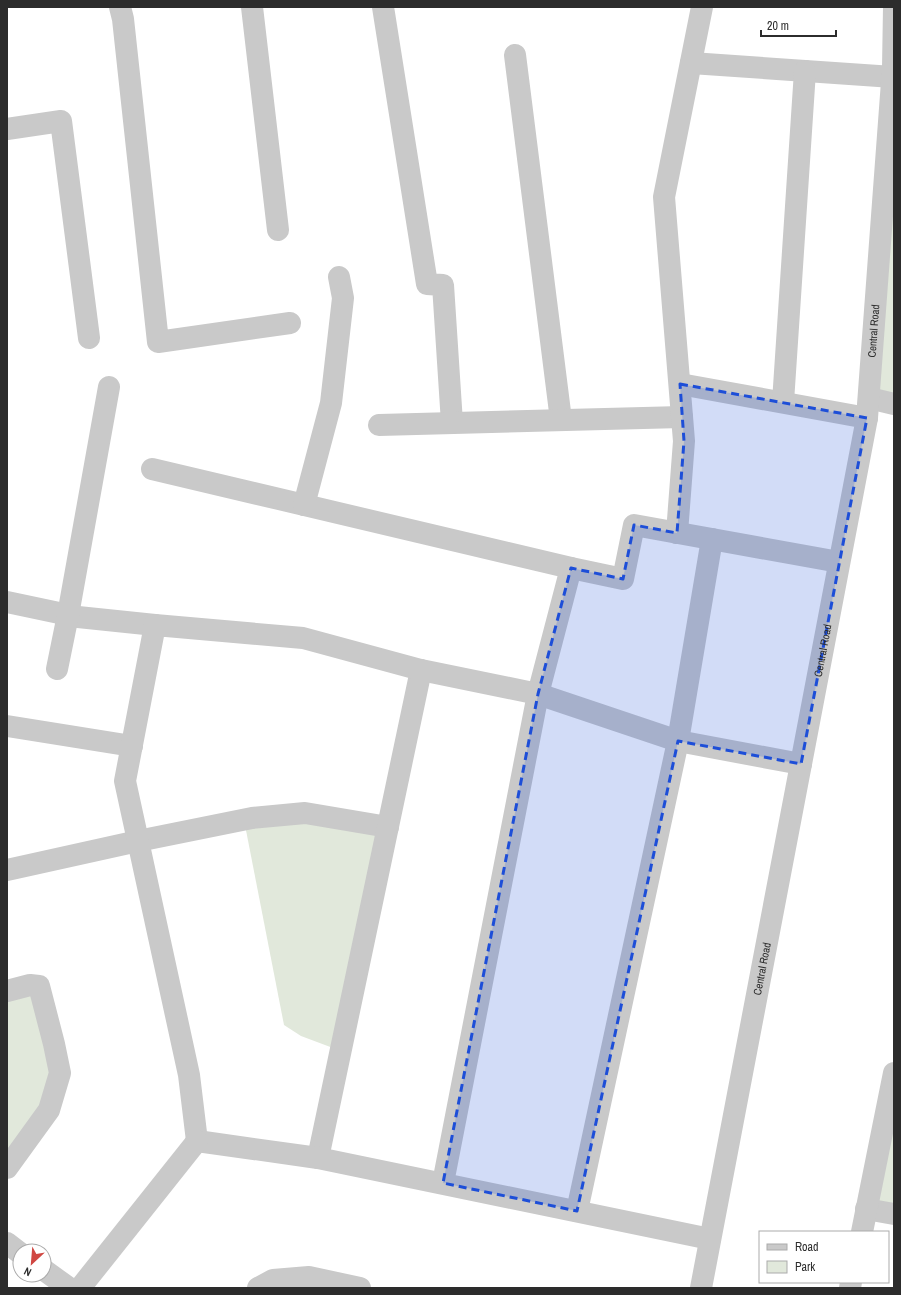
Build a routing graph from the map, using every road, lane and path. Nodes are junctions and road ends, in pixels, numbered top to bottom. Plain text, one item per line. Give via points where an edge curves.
1 (120, 7) edge
2 (252, 7) edge
3 (383, 7) edge
4 (702, 7) edge
5 (894, 7) edge
6 (515, 55) dead end
7 (691, 64) junction
8 (804, 71) junction
9 (892, 77) junction
10 (8, 122) edge
11 (278, 230) dead end
12 (339, 277) dead end
13 (290, 324) dead end
14 (89, 338) dead end
15 (680, 384) junction
16 (109, 388) dead end
17 (783, 402) junction
18 (894, 404) edge
19 (868, 408) junction
20 (682, 416) junction
21 (561, 420) junction
22 (452, 423) junction
23 (379, 425) dead end
24 (152, 469) dead end
25 (304, 505) junction
26 (677, 533) junction
27 (712, 539) junction
28 (840, 562) junction
29 (571, 568) junction
30 (7, 602) edge
31 (68, 615) junction
32 (155, 625) junction
33 (57, 669) dead end
34 (421, 670) junction
35 (538, 694) junction
36 (7, 726) edge
37 (678, 741) junction
38 (132, 746) junction
39 (801, 764) junction
40 (388, 827) junction
41 (138, 841) junction
42 (7, 870) edge
43 (7, 991) edge
44 (894, 1073) edge
45 (197, 1141) junction
46 (318, 1158) junction
47 (7, 1168) edge
48 (443, 1183) junction
49 (866, 1209) junction
50 (577, 1211) junction
51 (894, 1214) edge
52 (862, 1231) edge
53 (710, 1238) junction
54 (52, 1276) edge
55 (69, 1288) edge
56 (80, 1288) edge
57 (258, 1288) edge
58 (360, 1288) edge
59 (701, 1288) edge

1 - 13 street via 158,342
2 - 11 street
3 - 22 street via 427,284 444,285
4 - 7 street
5 - 9 street, Central Road
6 - 21 street
7 - 8 street
7 - 15 street via 664,198
8 - 9 street
8 - 17 street
9 - 19 street, Central Road
10 - 14 street via 61,121
12 - 25 street via 343,298 331,403
15 - 17 street
15 - 20 street
16 - 31 street
17 - 19 street
18 - 19 street
19 - 28 street, Central Road
20 - 21 street
20 - 26 street via 684,441
21 - 22 street
22 - 23 street
24 - 25 street
25 - 29 street
26 - 27 street
26 - 29 street via 634,525 623,579
27 - 28 street
27 - 37 street
28 - 39 street, Central Road
29 - 35 street
30 - 31 street
31 - 32 street
31 - 33 street
32 - 34 street via 303,638
32 - 38 street
34 - 35 street
34 - 40 street
35 - 37 street
35 - 48 street
36 - 38 street
37 - 39 street
37 - 50 street
38 - 41 street via 125,781
39 - 53 street, Central Road
40 - 41 street via 305,813 252,818
40 - 46 street
41 - 42 street
41 - 45 street via 189,1075
43 - 47 street via 30,985 38,986 60,1073 49,1110
44 - 49 street
45 - 46 street
45 - 56 street
46 - 48 street
48 - 50 street
49 - 51 street
49 - 52 street
50 - 53 street
53 - 59 street, Central Road
54 - 55 street
57 - 58 street via 274,1280 309,1277

